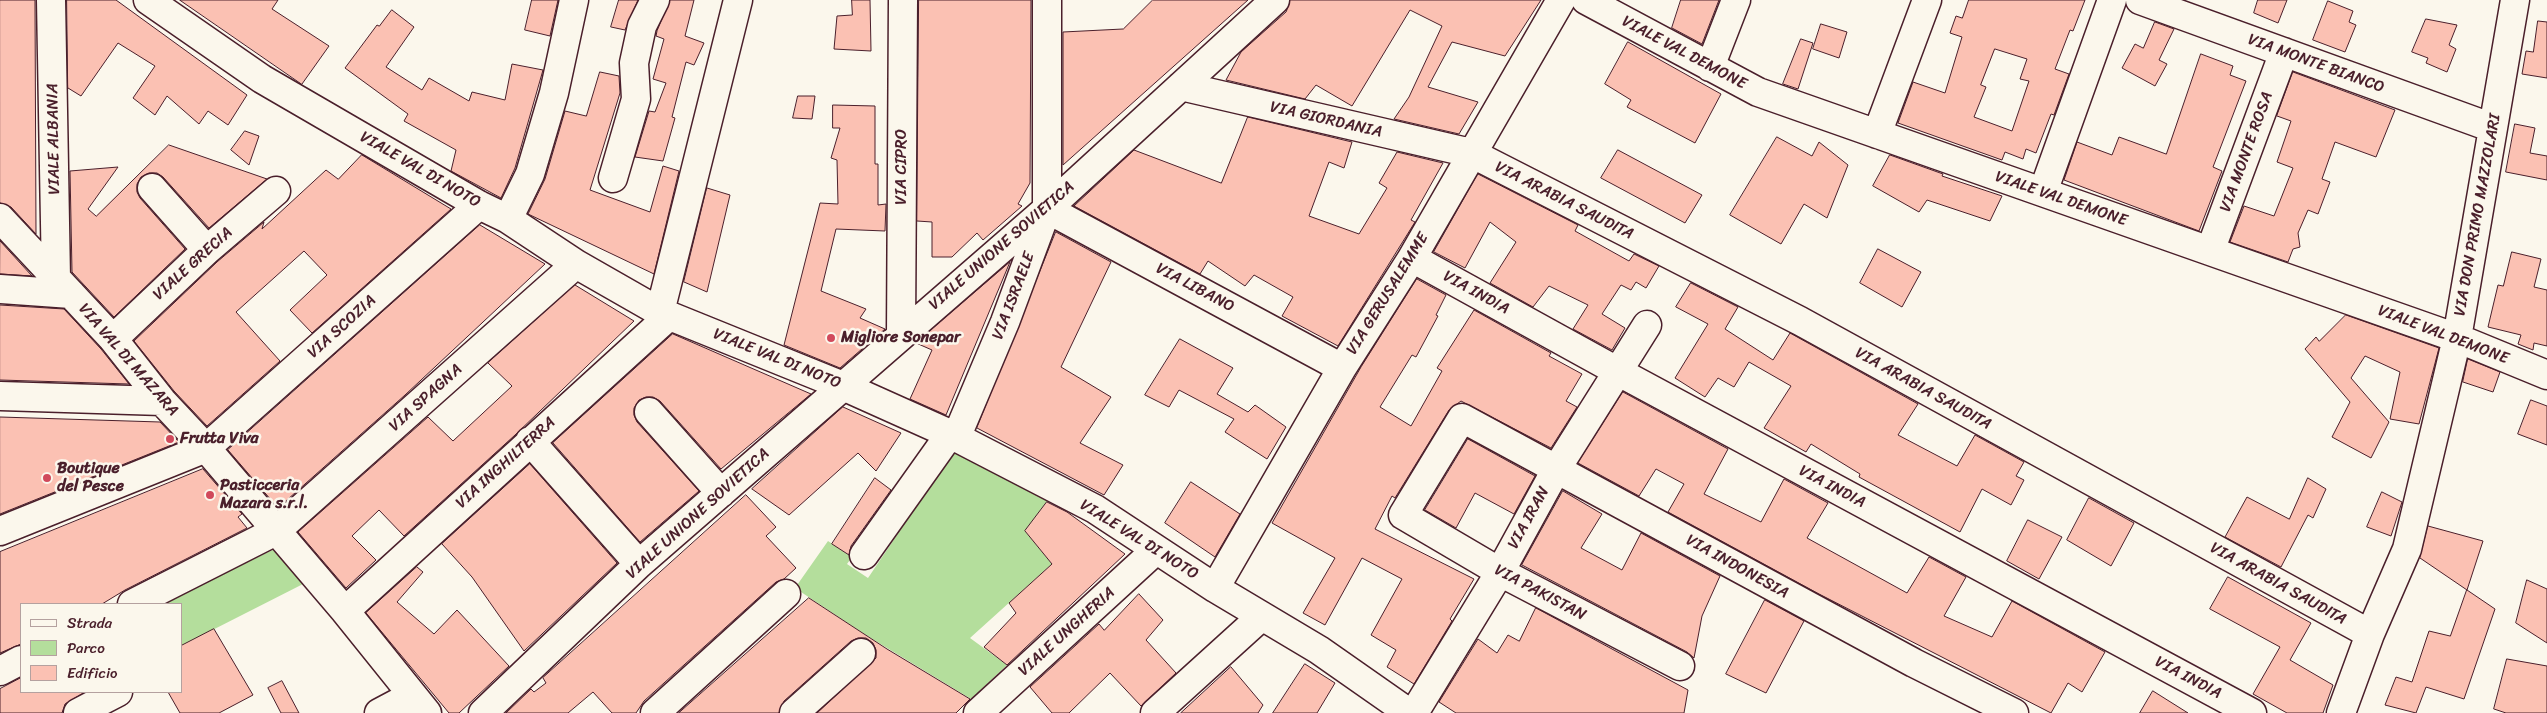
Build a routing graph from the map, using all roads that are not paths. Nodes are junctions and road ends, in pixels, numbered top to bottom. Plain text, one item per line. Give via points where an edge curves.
1 (51, 0) edge
2 (148, 0) edge
3 (574, 0) edge
4 (655, 0) edge
5 (738, 0) edge
6 (903, 0) edge
7 (1047, 0) edge
8 (1275, 0) edge
9 (1561, 0) edge
10 (1586, 0) edge
11 (1736, 0) edge
12 (1927, 0) edge
13 (2112, 0) edge
14 (2140, 0) edge
15 (2515, 0) edge
16 (2284, 52) junction
17 (1710, 67) junction
18 (1181, 86) junction
19 (2493, 128) junction
20 (1877, 134) junction
21 (1470, 153) junction
22 (613, 178) dead end
23 (152, 188) dead end
24 (276, 191) dead end
25 (2043, 192) junction
26 (479, 205) junction
27 (1047, 209) junction
28 (0, 218) edge
29 (508, 219) junction
30 (207, 250) junction
31 (2210, 251) junction
32 (1412, 258) junction
33 (576, 264) junction
34 (64, 286) junction
35 (0, 289) edge
36 (665, 314) junction
37 (1647, 325) dead end
38 (900, 334) junction
39 (2457, 338) junction
40 (112, 339) junction
41 (1342, 368) junction
42 (1617, 371) junction
43 (2547, 375) edge
44 (843, 386) junction
45 (0, 396) edge
46 (162, 401) junction
47 (649, 412) dead end
48 (953, 436) junction
49 (530, 441) junction
50 (206, 448) junction
51 (1557, 468) junction
52 (721, 493) junction
53 (1403, 515) joint
54 (0, 531) edge
55 (276, 531) junction
56 (1156, 550) junction
57 (864, 555) dead end
58 (639, 564) junction
59 (1500, 572) junction
60 (1215, 588) junction
61 (786, 594) dead end
62 (134, 603) edge
63 (345, 611) junction
64 (1262, 616) junction
65 (2370, 634) junction
66 (860, 653) dead end
67 (20, 660) edge
68 (1680, 666) dead end
69 (0, 670) edge
70 (116, 693) edge
71 (419, 704) edge
72 (78, 713) edge
73 (379, 713) edge
74 (483, 713) edge
75 (655, 713) edge
76 (794, 713) edge
77 (978, 713) edge
78 (1155, 713) edge
79 (1409, 713) edge
80 (1414, 713) edge
81 (2014, 713) edge
82 (2252, 713) edge
83 (2341, 713) edge

1 - 34 street, VIALE ALBANIA
2 - 26 street, VIALE VAL DI NOTO via 262,79
3 - 29 street via 554,93 532,165
4 - 22 street via 642,26 634,63 636,99
5 - 36 street
6 - 38 street, VIA CIPRO
7 - 27 street, VIA ISRAELE
8 - 18 street, VIALE UNIONE SOVIETICA
9 - 21 street, VIA GERUSALEMME
10 - 17 street, VIALE VAL DEMONE
11 - 17 street
12 - 20 street
13 - 25 street
14 - 16 street, VIA MONTE BIANCO
15 - 19 street, VIA DON PRIMO MAZZOLARI
16 - 19 street, VIA MONTE BIANCO
16 - 31 street, VIA MONTE ROSA
17 - 20 street, VIALE VAL DEMONE via 1758,92
18 - 21 street, VIA GIORDANIA
18 - 27 street, VIALE UNIONE SOVIETICA
19 - 39 street, VIA DON PRIMO MAZZOLARI
20 - 25 street, VIALE VAL DEMONE
21 - 32 street, VIA GERUSALEMME
21 - 65 street, VIA ARABIA SAUDITA via 1800,321
23 - 30 street
24 - 30 street, VIALE GRECIA
25 - 31 street, VIALE VAL DEMONE
26 - 29 street, VIALE VAL DI NOTO
26 - 50 street, VIA SCOZIA
27 - 38 street, VIALE UNIONE SOVIETICA
27 - 41 street, VIA LIBANO
27 - 48 street, VIA ISRAELE via 1005,322
28 - 34 street, VIA VAL DI MAZARA
29 - 33 street, VIALE VAL DI NOTO
30 - 40 street, VIALE GRECIA
31 - 39 street, VIALE VAL DEMONE
32 - 41 street, VIA GERUSALEMME
32 - 42 street, VIA INDIA
33 - 36 street, VIALE VAL DI NOTO
33 - 55 street, VIA SPAGNA
34 - 35 street
34 - 40 street, VIA VAL DI MAZARA
36 - 44 street, VIALE VAL DI NOTO
36 - 49 street, VIA INGHILTERRA
37 - 42 street, VIA IRAN
38 - 44 street, VIALE UNIONE SOVIETICA
39 - 43 street, VIALE VAL DEMONE
39 - 65 street, VIA DON PRIMO MAZZOLARI via 2407,549
40 - 46 street, VIA VAL DI MAZARA
41 - 60 street, VIA GERUSALEMME
42 - 51 street, VIA IRAN
42 - 82 street, VIA INDIA
44 - 48 street, VIALE VAL DI NOTO
44 - 52 street, VIALE UNIONE SOVIETICA
45 - 46 street
46 - 50 street, VIA VAL DI MAZARA
47 - 52 street
48 - 56 street, VIALE VAL DI NOTO via 1094,509
48 - 57 street, VIA ISRAELE
49 - 58 street
49 - 63 street, VIA INGHILTERRA
50 - 54 street, VIA SCOZIA
50 - 55 street, VIA VAL DI MAZARA
51 - 53 street, VIA INDONESIA via 1462,418
51 - 59 street, VIA IRAN
51 - 81 street, VIA INDONESIA via 1914,663
52 - 58 street, VIALE UNIONE SOVIETICA
53 - 59 street, VIA PAKISTAN
55 - 62 street, VIA SPAGNA
55 - 63 street, VIA VAL DI MAZARA
56 - 60 street, VIALE VAL DI NOTO
56 - 77 street, VIALE UNGHERIA
58 - 74 street, VIALE UNIONE SOVIETICA
59 - 68 street, VIA PAKISTAN
59 - 80 street, VIA IRAN
60 - 64 street, VIALE VAL DI NOTO
61 - 75 street
63 - 71 street, VIA VAL DI MAZARA
64 - 78 street
64 - 79 street, VIALE VAL DI NOTO via 1319,650
65 - 83 street, VIA DON PRIMO MAZZOLARI
66 - 76 street
67 - 69 street
70 - 72 street
71 - 73 street

